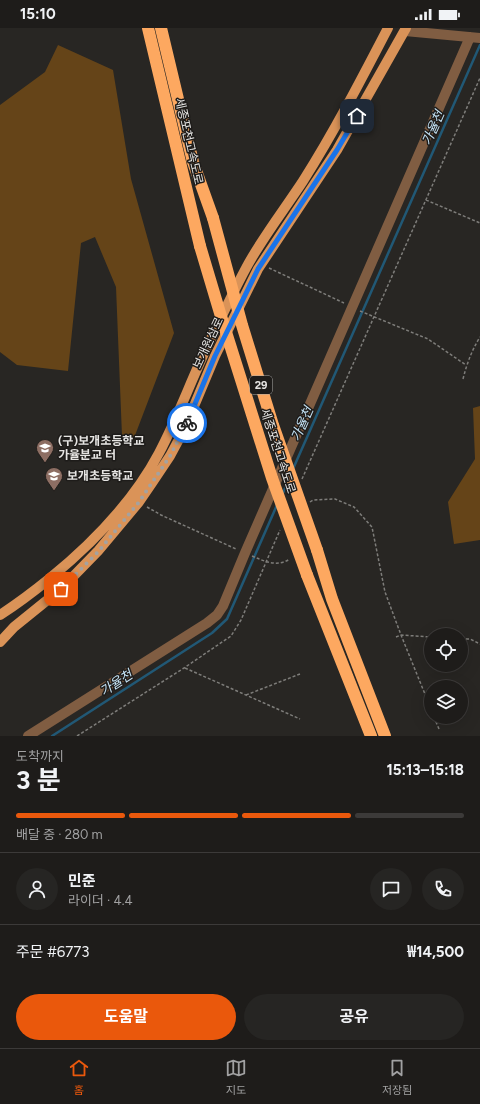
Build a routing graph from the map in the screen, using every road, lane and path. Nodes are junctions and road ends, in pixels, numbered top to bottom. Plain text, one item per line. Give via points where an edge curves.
1 (148, 28) edge
2 (162, 28) edge
3 (388, 28) edge
4 (406, 29) edge
5 (475, 38) edge
6 (480, 78) edge
7 (426, 200) junction
8 (480, 223) edge
9 (261, 264) junction
10 (354, 308) junction
11 (374, 317) junction
12 (480, 337) edge
13 (466, 365) junction
14 (463, 379) dead end
15 (300, 484) dead end
16 (139, 502) junction
17 (306, 504) dead end
18 (281, 527) dead end
19 (291, 553) dead end
20 (247, 554) junction
21 (266, 562) junction
22 (0, 615) edge
23 (401, 635) junction
24 (396, 637) dead end
25 (424, 637) edge
26 (468, 639) edge
27 (0, 642) edge
28 (480, 644) edge
29 (184, 668) junction
30 (300, 674) dead end
31 (424, 692) edge
32 (246, 695) junction
33 (300, 719) dead end
34 (437, 724) edge
35 (439, 729) dead end
36 (28, 736) edge
37 (77, 736) edge
38 (371, 736) edge
39 (385, 736) edge

1 - 38 highway, 세종포천고속도로 / 29, bridge via 200,246 269,471
2 - 39 highway, 세종포천고속도로 / 29, bridge via 193,162 213,218 280,449 332,599
3 - 22 main road, 보개원삼로 via 333,131 246,268 159,454 145,477 88,545 19,603
4 - 5 street
4 - 9 main road, 보개원삼로 via 337,150
5 - 10 street
6 - 7 path
7 - 8 path
7 - 11 path
9 - 10 path
9 - 16 main road, 보개원삼로 via 215,356 184,430
10 - 11 path
10 - 20 street
11 - 13 path via 428,338
11 - 15 path
12 - 13 path
13 - 14 path
16 - 20 path via 161,515
16 - 27 main road, 보개원삼로 via 98,552 61,589 14,627
17 - 23 path via 312,500 334,499 354,508 372,528 385,592
18 - 21 path
19 - 21 path via 290,560 279,564
20 - 21 path
20 - 36 street via 223,606 207,623
21 - 29 path via 241,620 231,636
23 - 24 path
23 - 25 path
23 - 31 path
26 - 28 path
29 - 32 path
29 - 37 path
30 - 32 path
32 - 33 path
34 - 35 path

